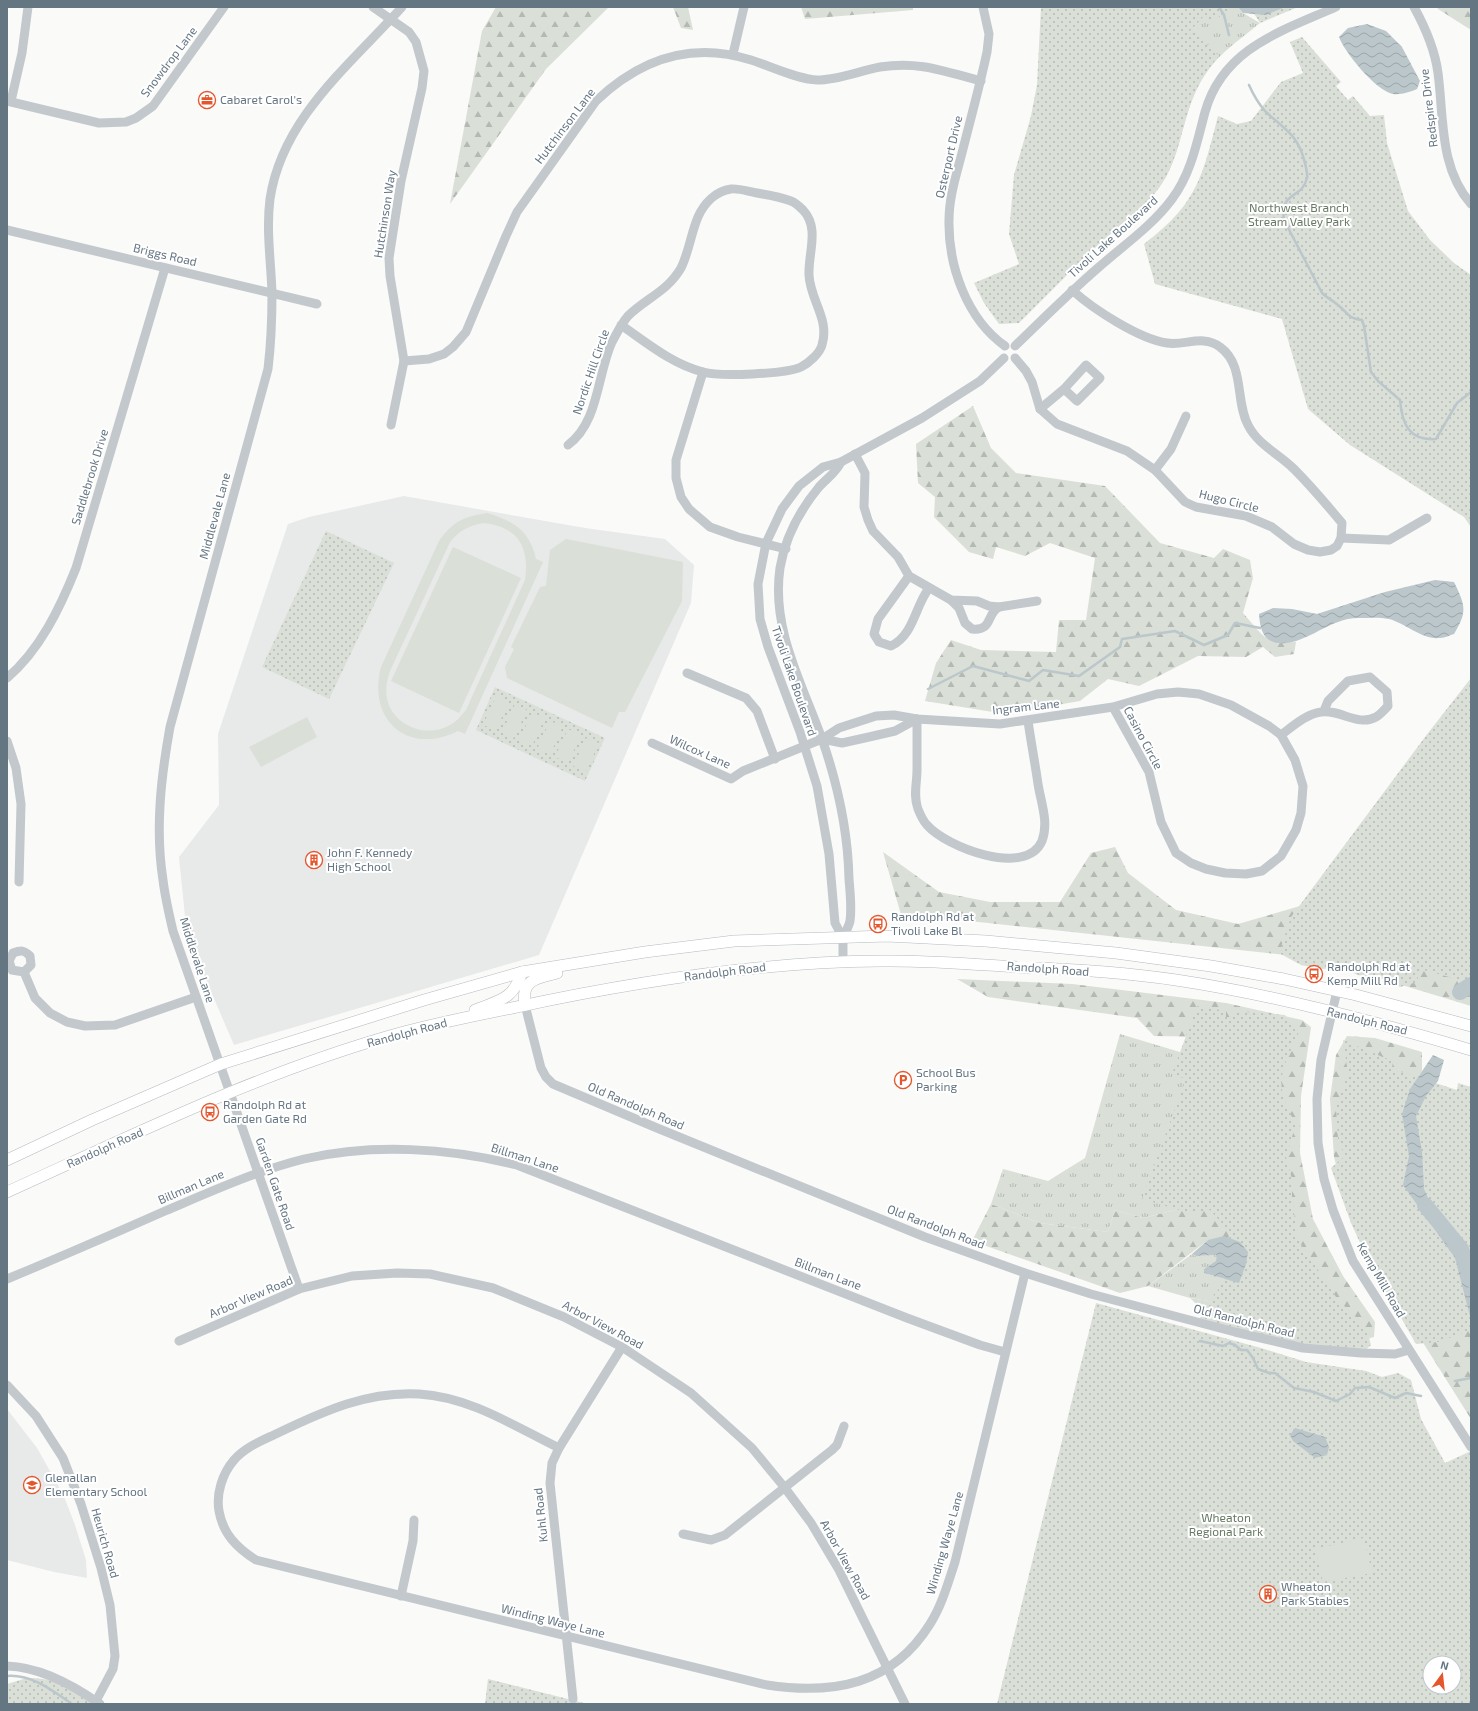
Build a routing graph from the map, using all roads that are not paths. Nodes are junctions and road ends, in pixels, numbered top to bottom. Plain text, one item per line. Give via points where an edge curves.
1 (28, 7) edge
2 (224, 7) edge
3 (373, 7) edge
4 (402, 7) edge
5 (744, 7) edge
6 (983, 7) edge
7 (1336, 7) edge
8 (1414, 7) edge
9 (392, 18) junction
10 (733, 54) junction
11 (981, 81) junction
12 (9, 101) edge
13 (1471, 204) edge
14 (7, 230) edge
15 (165, 268) junction
16 (1072, 290) junction
17 (272, 293) junction
18 (317, 304) dead end
19 (621, 325) junction
20 (1005, 346) junction
21 (1016, 346) junction
22 (1004, 358) junction
23 (1015, 358) junction
24 (404, 361) junction
25 (703, 372) junction
26 (1064, 389) dead end
27 (1040, 410) junction
28 (1186, 416) dead end
29 (391, 425) dead end
30 (568, 445) dead end
31 (855, 454) junction
32 (841, 462) junction
33 (1155, 470) junction
34 (1427, 518) dead end
35 (1341, 538) junction
36 (766, 543) junction
37 (786, 548) junction
38 (909, 576) junction
39 (929, 588) junction
40 (951, 600) junction
41 (1037, 601) dead end
42 (999, 607) junction
43 (687, 673) dead end
44 (7, 678) edge
45 (1113, 707) junction
46 (1324, 711) junction
47 (917, 718) junction
48 (1028, 721) junction
49 (1281, 735) junction
50 (822, 739) junction
51 (7, 741) edge
52 (652, 743) dead end
53 (804, 746) junction
54 (775, 759) junction
55 (19, 882) dead end
56 (842, 938) junction
57 (596, 962) junction
58 (843, 963) junction
59 (24, 972) dead end
60 (522, 972) junction
61 (1337, 990) junction
62 (196, 997) junction
63 (525, 1005) junction
64 (1332, 1012) junction
65 (447, 1022) junction
66 (1471, 1026) edge
67 (1471, 1050) edge
68 (221, 1064) junction
69 (230, 1092) junction
70 (7, 1160) edge
71 (258, 1174) junction
72 (7, 1192) edge
73 (1025, 1274) junction
74 (7, 1280) edge
75 (299, 1289) junction
76 (179, 1341) dead end
77 (622, 1346) junction
78 (1409, 1350) junction
79 (1005, 1352) junction
80 (7, 1385) edge
81 (844, 1426) dead end
82 (1471, 1446) edge
83 (559, 1448) junction
84 (785, 1488) junction
85 (414, 1520) dead end
86 (683, 1534) dead end
87 (401, 1596) junction
88 (566, 1636) junction
89 (7, 1666) edge
90 (887, 1668) junction
91 (573, 1699) dead end
92 (98, 1703) edge
93 (905, 1704) edge

1 - 12 street via 22,53
2 - 12 street, Snowdrop Lane via 153,106 136,118 126,122 99,123
3 - 9 street
4 - 9 street, Middlevale Lane
5 - 10 street
6 - 11 street, Osterport Drive via 988,34
7 - 16 street, Tivoli Lake Boulevard via 1261,40 1221,76 1207,106 1189,168 1172,199 1152,220
8 - 13 street, Redspire Drive via 1422,22 1438,71 1447,159 1457,184
9 - 17 street, Middlevale Lane via 325,89 307,111 288,142 270,199 268,226
9 - 24 street, Hutchinson Way via 409,32 416,42 424,71 401,181 389,258
10 - 11 street, Hutchinson Lane via 811,79 826,80 879,67 910,64
10 - 24 street, Hutchinson Lane via 708,52 661,59 641,67 612,86 596,102 517,212 466,332 444,354 429,359
11 - 20 street, Osterport Drive via 951,194 950,238 954,266 964,296 976,317
14 - 15 street, Briggs Road
15 - 17 street, Briggs Road
15 - 44 street, Saddlebrook Drive via 78,560 66,592 50,624 35,646
16 - 21 street, Tivoli Lake Boulevard
16 - 35 street via 1098,311 1149,338 1168,344 1205,340 1220,347 1234,365 1247,424 1252,432 1260,442 1293,467 1322,499 1342,523
17 - 18 street, Briggs Road
17 - 62 street, Middlevale Lane via 272,334 268,369 170,727 162,770 162,880 173,931
19 - 25 street, Nordic Hill Circle via 663,355
19 - 25 street, Nordic Hill Circle via 629,315 673,281 682,265 698,216 708,201 718,193 732,188 795,202 808,216 813,238 809,281 823,321 822,347 810,362 800,368 733,375
19 - 30 street, Nordic Hill Circle via 611,345 588,419 578,437
20 - 21 street
20 - 22 street via 1002,351
21 - 23 street via 1018,354
22 - 23 street
22 - 31 street, Tivoli Lake Boulevard via 980,381 961,394
23 - 27 street via 1032,382
24 - 29 street, Hutchinson Way
25 - 36 street via 676,460 680,497 689,510 710,526
26 - 27 street
27 - 33 street, Hugo Circle via 1057,424 1127,451
28 - 33 street via 1172,449
31 - 32 street, Tivoli Lake Boulevard
31 - 38 street via 865,473 864,507 868,520 873,531 898,557
32 - 36 street, Tivoli Lake Boulevard via 823,467 799,486 782,508
32 - 37 street, Tivoli Lake Boulevard via 837,470 802,509
33 - 35 street, Hugo Circle via 1185,502 1258,520 1294,544 1308,550 1331,550 1337,546
34 - 35 street via 1389,540
36 - 37 street
36 - 53 street, Tivoli Lake Boulevard via 758,584 760,619
37 - 50 street, Tivoli Lake Boulevard via 778,593 780,621 786,644
38 - 39 street
38 - 39 street via 878,619 874,634 879,642 891,646 899,642 910,628
39 - 40 street
40 - 42 street via 978,601
40 - 42 street via 959,608 965,623 972,629 984,628 994,610
41 - 42 street
43 - 54 street via 746,698 758,710
45 - 48 street, Ingram Lane
45 - 49 street, Casino Circle via 1156,694 1199,694 1230,705
45 - 49 street, Casino Circle via 1150,772 1161,822 1176,853 1191,863 1225,873 1246,874 1262,871 1281,856 1296,830 1301,813 1303,786 1295,760
46 - 46 street via 1328,701 1348,681 1370,677 1388,692 1388,706 1376,717 1359,721
46 - 49 street via 1301,720
47 - 48 street, Ingram Lane via 1000,724
47 - 48 street via 915,788 918,808 926,825 940,837 960,848 982,855 1004,857 1023,856 1034,852 1042,841 1045,828 1043,802
47 - 50 street via 895,731 842,743
47 - 50 street, Ingram Lane via 876,716 839,728
50 - 53 street, Ingram Lane
50 - 56 street, Tivoli Lake Boulevard via 835,782 849,862 850,922
51 - 55 street via 16,768 20,804
52 - 54 street, Wilcox Lane via 731,779 743,771
53 - 54 street, Wilcox Lane
53 - 56 street, Tivoli Lake Boulevard via 817,786 825,828 834,923
56 - 57 main road, Randolph Road via 734,941 646,952
56 - 58 street, Tivoli Lake Boulevard
56 - 61 main road, Randolph Road via 940,938 1116,953 1211,966
57 - 60 main road, Randolph Road
57 - 63 main road via 533,980 525,988
58 - 63 main road, Randolph Road via 773,966 672,978 587,991
58 - 64 main road, Randolph Road via 908,961 1057,968 1164,978 1245,992
59 - 62 street via 35,998 50,1013 67,1022 85,1026 115,1025
60 - 65 main road via 518,987 510,995
60 - 68 main road, Randolph Road via 348,1023
61 - 64 street, Kemp Mill Road
61 - 66 main road, Randolph Road
62 - 68 street, Middlevale Lane
63 - 65 main road, Randolph Road
63 - 73 street, Old Randolph Road via 541,1068 546,1077 558,1086 925,1237
64 - 67 main road, Randolph Road via 1388,1025
64 - 78 street, Kemp Mill Road via 1321,1060 1317,1099 1318,1143 1324,1179 1353,1261
65 - 69 main road, Randolph Road via 345,1050
68 - 69 street, Garden Gate Road
68 - 70 main road, Randolph Road
69 - 71 street, Garden Gate Road
69 - 72 main road, Randolph Road
71 - 74 street, Billman Lane via 230,1183
71 - 75 street, Garden Gate Road
71 - 79 street, Billman Lane via 304,1159 366,1150 425,1150 486,1157 517,1165 980,1345
73 - 78 street, Old Randolph Road via 1091,1294 1303,1348 1395,1354
73 - 79 street, Winding Waye Lane
75 - 76 street, Arbor View Road
75 - 77 street, Arbor View Road via 352,1276 397,1272 430,1274 493,1288 564,1317
77 - 83 street, Kuhl Road
77 - 84 street, Arbor View Road via 708,1407 752,1448
78 - 82 street, Kemp Mill Road
79 - 90 street, Winding Waye Lane via 943,1598 919,1640
80 - 92 street, Heurich Road via 36,1416 63,1458 101,1568 110,1605 115,1656
81 - 84 street via 837,1445
83 - 87 street, Winding Waye Lane via 467,1403 419,1394 378,1396 325,1411 247,1448 234,1460 227,1470 217,1501 225,1531 240,1549 256,1560
83 - 88 street, Kuhl Road via 552,1463 550,1483
84 - 86 street via 725,1535 710,1540
84 - 90 street, Arbor View Road via 811,1523 839,1570
85 - 87 street via 413,1541
87 - 88 street, Winding Waye Lane
88 - 90 street, Winding Waye Lane via 767,1685 796,1689 833,1688 865,1680
88 - 91 street, Kuhl Road
89 - 92 street via 22,1666 41,1672
90 - 93 street, Arbor View Road

